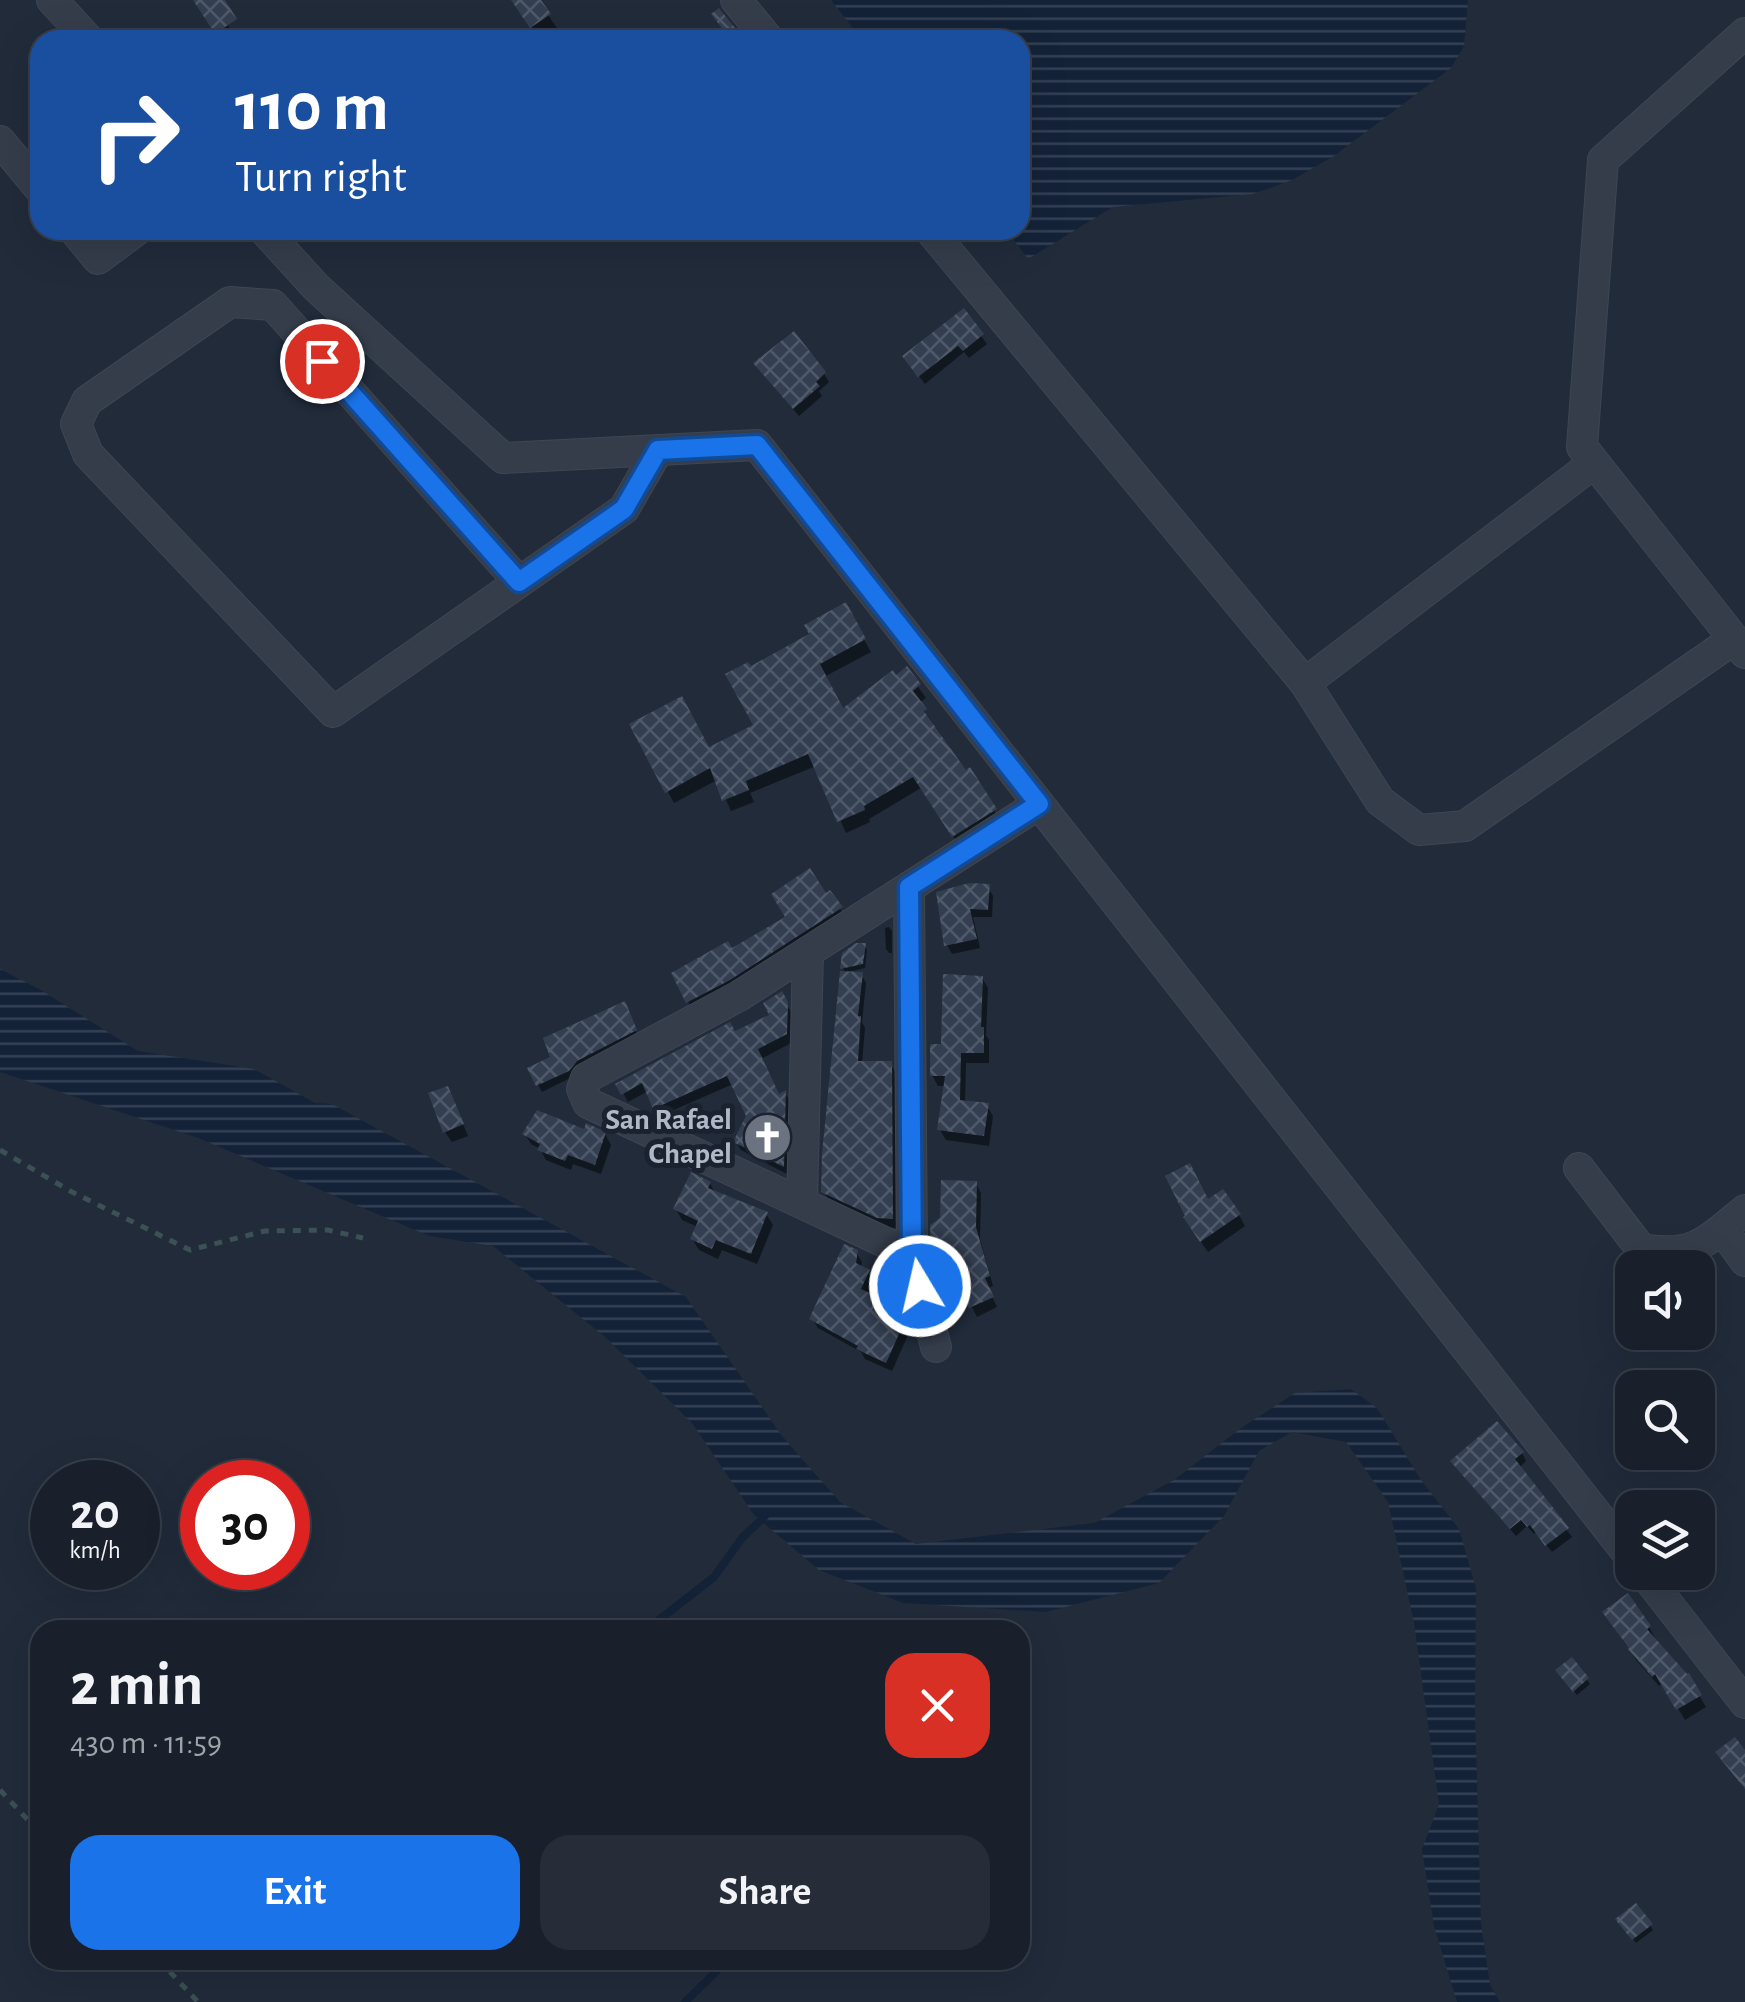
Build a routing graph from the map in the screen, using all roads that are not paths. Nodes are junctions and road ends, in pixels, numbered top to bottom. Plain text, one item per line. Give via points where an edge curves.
1 (52, 0) edge
2 (736, 0) edge
3 (80, 30) edge
4 (761, 30) edge
5 (1745, 33) edge
6 (0, 141) edge
7 (30, 177) edge
8 (82, 240) edge
9 (124, 240) edge
10 (273, 240) edge
11 (938, 240) edge
12 (658, 450) junction
13 (1594, 462) junction
14 (519, 582) junction
15 (1739, 646) edge
16 (1305, 684) junction
17 (1039, 804) junction
18 (909, 887) junction
19 (808, 952) junction
20 (1579, 1168) dead end
21 (802, 1204) junction
22 (1734, 1219) edge
23 (912, 1255) junction
24 (1745, 1261) edge
25 (936, 1347) dead end
26 (1615, 1538) edge
27 (1657, 1590) edge
28 (1745, 1703) edge

1 - 3 street
2 - 4 street
5 - 13 street via 1603,160 1582,447
6 - 7 street
8 - 9 street via 98,259
10 - 12 street via 503,458
11 - 16 street
12 - 14 street via 624,509
12 - 17 street via 757,445
13 - 15 street
13 - 16 street
14 - 14 street via 333,712 88,454 76,424 87,401 230,302 273,306
15 - 16 street via 1465,826 1419,830 1380,801
17 - 18 street
17 - 26 street
18 - 19 street
18 - 23 street
19 - 21 street
19 - 21 street via 586,1078 582,1089 588,1102
20 - 22 street via 1640,1249 1669,1254 1705,1243
21 - 23 street
22 - 24 street
23 - 25 street
27 - 28 street

